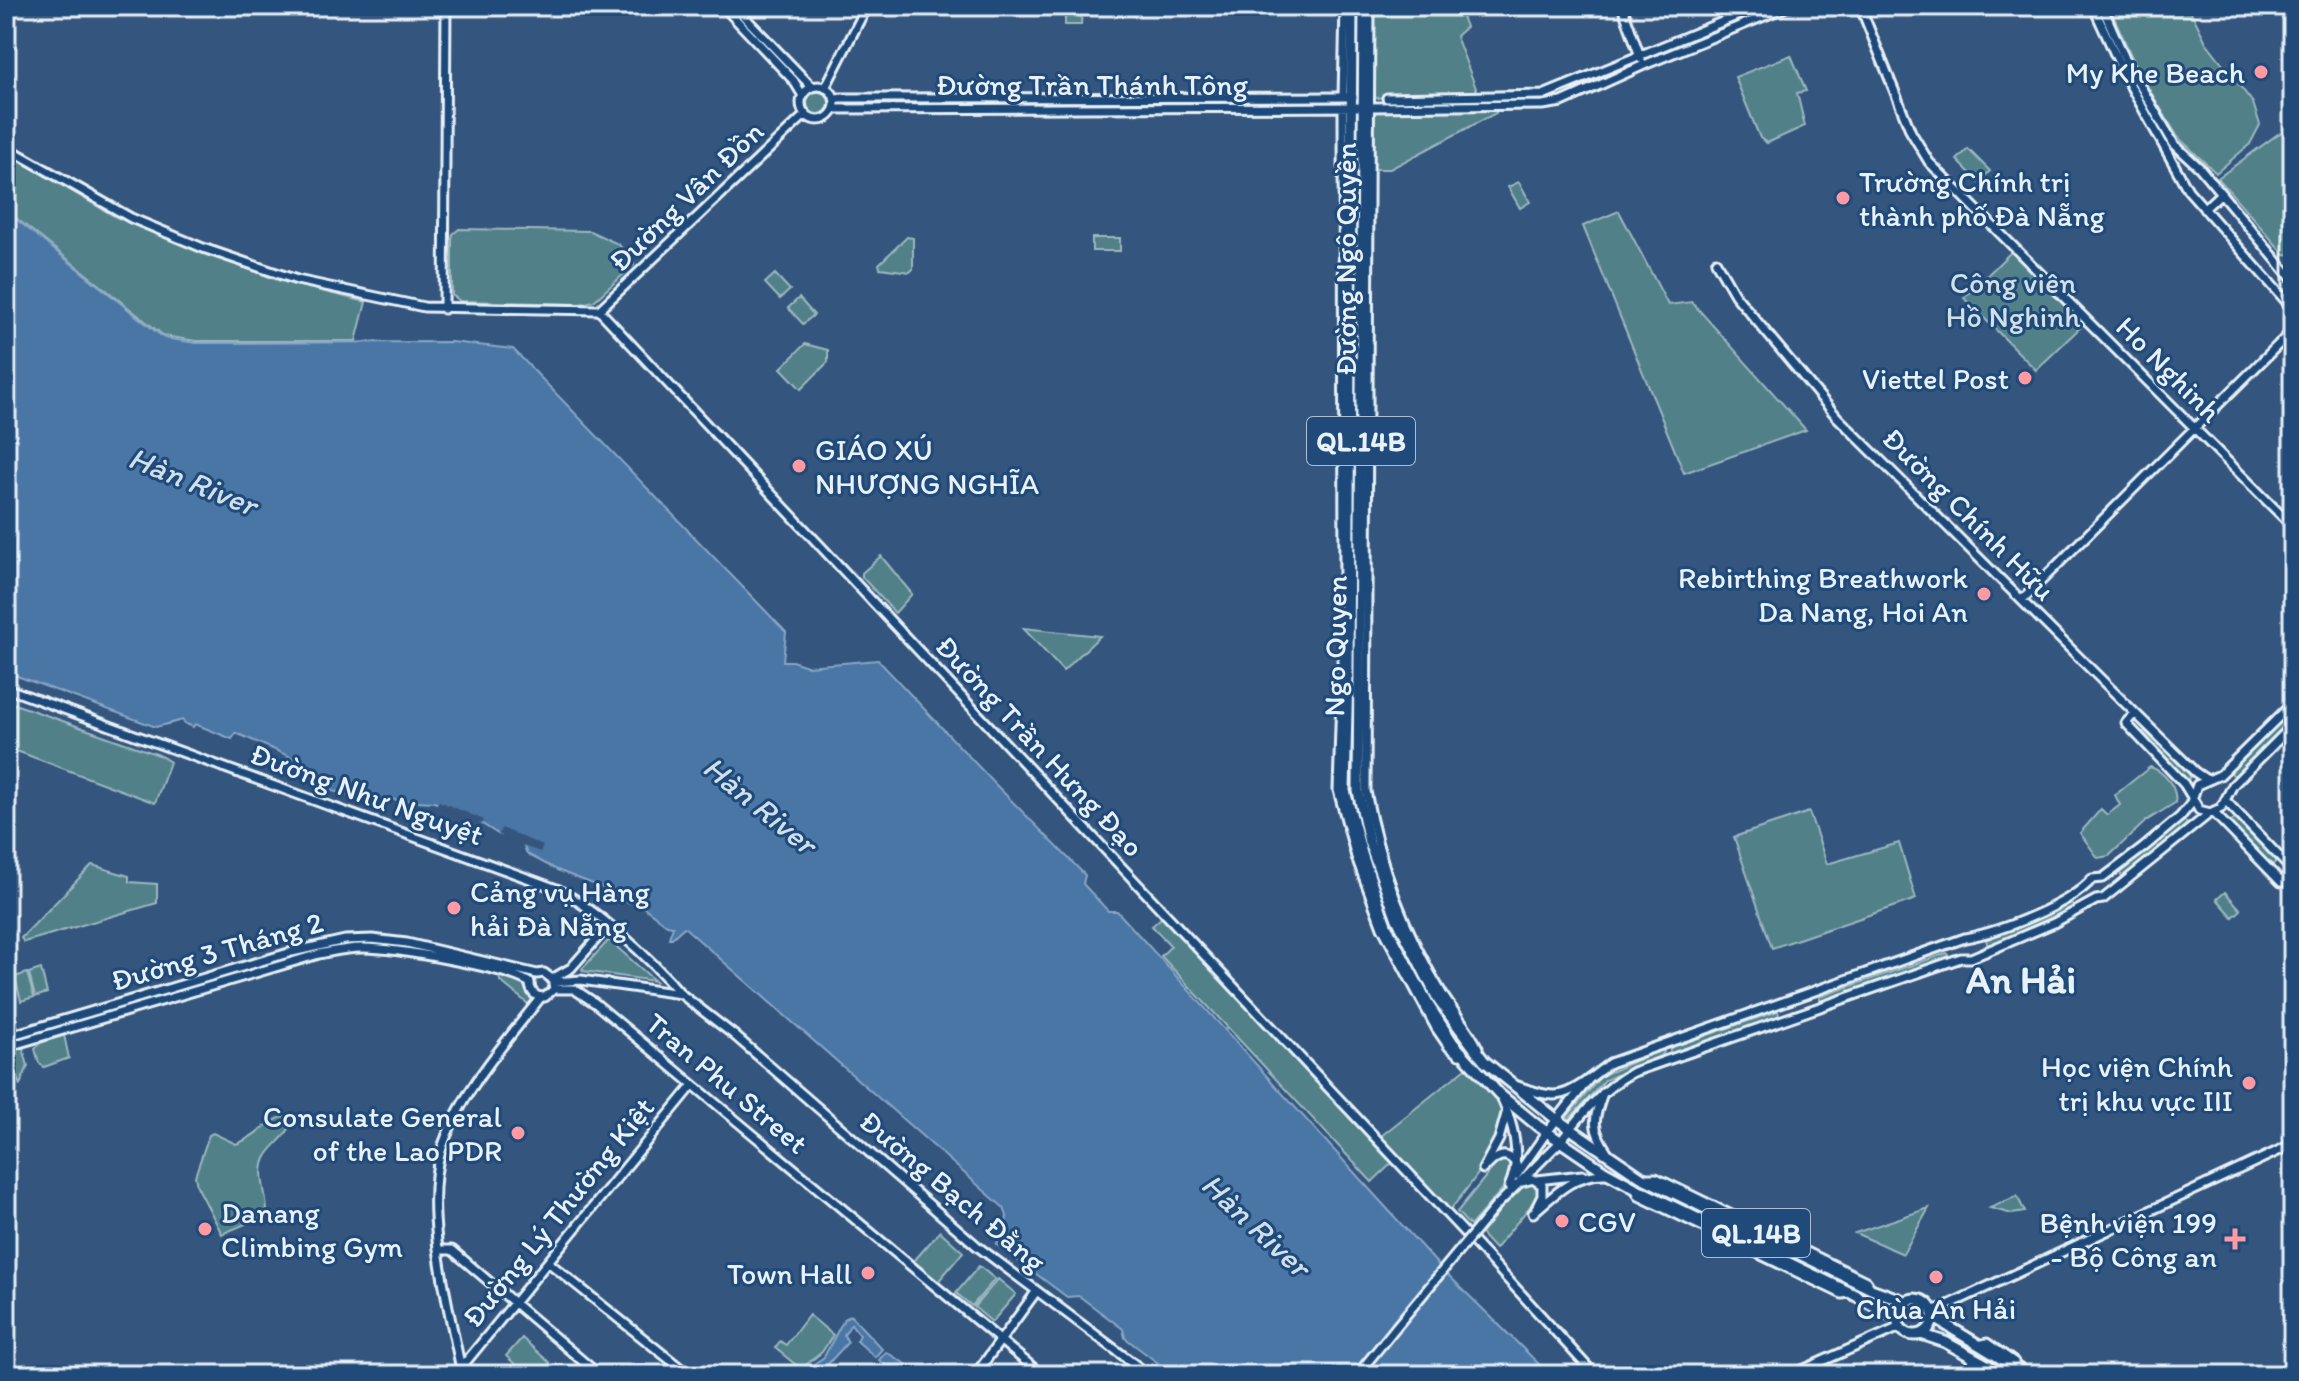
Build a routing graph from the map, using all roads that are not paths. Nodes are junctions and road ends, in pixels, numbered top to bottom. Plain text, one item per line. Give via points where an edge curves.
1 (446, 6) edge
2 (723, 6) edge
3 (734, 6) edge
4 (867, 6) edge
5 (1345, 6) edge
6 (1352, 6) edge
7 (1367, 6) edge
8 (1622, 6) edge
9 (1761, 6) edge
10 (1789, 6) edge
11 (1860, 6) edge
12 (2098, 8) edge
13 (1640, 56) junction
14 (1644, 65) junction
15 (2128, 72) junction
16 (812, 87) junction
17 (825, 88) junction
18 (803, 96) junction
19 (834, 98) junction
20 (1387, 98) dead end
21 (1347, 102) junction
22 (1365, 104) junction
23 (834, 109) junction
24 (806, 114) junction
25 (6, 147) edge
26 (2220, 194) junction
27 (2204, 209) junction
28 (1716, 262) dead end
29 (2293, 280) edge
30 (444, 309) junction
31 (2293, 309) edge
32 (599, 310) junction
33 (2293, 330) edge
34 (2195, 428) junction
35 (2293, 527) edge
36 (2022, 600) junction
37 (6, 688) edge
38 (2293, 703) edge
39 (2135, 713) junction
40 (2293, 725) edge
41 (2219, 788) junction
42 (2193, 798) junction
43 (2212, 813) junction
44 (2293, 871) edge
45 (2103, 878) junction
46 (2087, 887) junction
47 (2109, 892) junction
48 (2096, 900) junction
49 (608, 926) junction
50 (1972, 937) junction
51 (1958, 942) junction
52 (1979, 953) junction
53 (1961, 958) junction
54 (537, 974) junction
55 (530, 983) junction
56 (553, 983) junction
57 (602, 984) junction
58 (681, 994) junction
59 (1807, 995) junction
60 (538, 996) junction
61 (1792, 1000) junction
62 (595, 1003) junction
63 (1813, 1009) junction
64 (1795, 1015) junction
65 (6, 1037) edge
66 (6, 1047) edge
67 (1589, 1079) junction
68 (1512, 1083) junction
69 (693, 1085) junction
70 (1603, 1093) junction
71 (1499, 1094) junction
72 (1506, 1112) junction
73 (1556, 1119) junction
74 (1571, 1128) junction
75 (1547, 1132) junction
76 (1560, 1142) junction
77 (2293, 1144) edge
78 (1614, 1161) junction
79 (1516, 1165) junction
80 (1609, 1174) junction
81 (1589, 1175) junction
82 (1537, 1180) junction
83 (1512, 1187) junction
84 (440, 1250) junction
85 (548, 1262) junction
86 (1036, 1292) junction
87 (515, 1302) junction
88 (1907, 1302) junction
89 (1932, 1314) junction
90 (1899, 1323) junction
91 (1921, 1334) junction
92 (999, 1341) junction
93 (1978, 1345) junction
94 (1969, 1356) junction
95 (461, 1372) edge
96 (599, 1375) edge
97 (689, 1375) edge
98 (975, 1375) edge
99 (1042, 1375) edge
100 (1149, 1375) edge
101 (1357, 1375) edge
102 (1595, 1375) edge
103 (1791, 1375) edge
104 (1993, 1375) edge
105 (2005, 1375) edge
106 (2028, 1375) edge
107 (2037, 1375) edge

1 - 30 main road
2 - 18 main road
3 - 16 main road
4 - 17 main road
5 - 21 main road, Đường Ngô Quyền
6 - 21 highway, Ngo Quyen / QL.14B
7 - 22 highway, Ngo Quyen / QL.14B
8 - 13 main road
9 - 13 main road
10 - 14 main road
11 - 34 main road, Ho Nghinh via 1929,162
12 - 15 main road
13 - 14 main road
13 - 20 main road via 1543,95
14 - 22 main road via 1562,102 1543,105
15 - 26 main road via 2174,144
15 - 27 main road via 2188,190
16 - 17 main road
16 - 18 main road
17 - 19 main road
18 - 24 main road
19 - 21 main road, Đường Trần Thánh Tông
19 - 23 main road
21 - 22 main road
21 - 23 main road, Đường Trần Thánh Tông
21 - 71 highway, Ngo Quyen / QL.14B via 1345,791 1386,925 1453,1043
22 - 68 highway, Ngo Quyen / QL.14B via 1358,791 1369,842 1397,919 1444,1010 1484,1061
23 - 24 main road via 821,119
24 - 32 main road, Đường Vân Đồn
25 - 30 main road via 117,211 203,248 297,280
26 - 27 main road
26 - 29 main road
27 - 31 main road
28 - 36 main road, Đường Chính Hữu via 1735,295 1837,417
30 - 32 main road
32 - 102 main road, Đường Trần Hưng Đạo
33 - 34 main road
34 - 35 main road, Ho Nghinh
34 - 36 main road
36 - 39 main road, Đường Chính Hữu
37 - 49 main road, Đường Như Nguyệt via 544,883 582,903
38 - 41 main road via 2225,771
39 - 41 main road, Đường Chính Hữu via 2195,772
39 - 42 main road via 2126,723
40 - 41 main road
41 - 42 main road via 2197,785
41 - 43 main road via 2221,808
41 - 44 main road, Đường Chính Hữu
42 - 43 main road via 2199,810
42 - 45 main road via 2168,827
43 - 44 main road, Đường Chính Hữu via 2281,882
43 - 47 main road
45 - 46 main road via 2092,879
45 - 47 main road
46 - 48 main road
46 - 50 main road via 2022,920
47 - 48 main road
48 - 52 main road
49 - 56 main road
49 - 58 main road, Đường Như Nguyệt
50 - 51 main road
50 - 52 main road via 1980,943
51 - 53 main road via 1955,952
51 - 59 main road
52 - 53 main road
53 - 63 main road
54 - 55 main road
54 - 56 main road via 548,974
54 - 65 main road, Đường 3 Tháng 2 via 407,943 345,940
55 - 60 main road
55 - 66 main road, Đường 3 Tháng 2 via 498,971 396,951 343,949
56 - 57 main road
56 - 60 main road via 549,995
56 - 62 main road, Tran Phu Street
57 - 58 main road
57 - 62 main road
58 - 86 main road, Đường Bạch Đằng
59 - 61 main road
59 - 63 main road
60 - 84 main road via 462,1107 441,1151 435,1203
61 - 64 main road via 1789,1009
61 - 67 main road via 1621,1059
62 - 69 main road, Tran Phu Street
63 - 64 main road
64 - 70 main road via 1633,1072
67 - 68 main road via 1557,1096
67 - 73 main road
68 - 73 highway, Ngo Quyen / QL.14B
69 - 85 main road, Đường Lý Thường Kiệt
69 - 92 main road, Tran Phu Street
70 - 74 main road
70 - 78 main road via 1594,1128
71 - 72 main road
71 - 75 highway, Ngo Quyen / QL.14B
72 - 79 main road
72 - 79 main road via 1483,1169 1499,1155
73 - 74 highway, Ngo Quyen / QL.14B
73 - 75 main road
74 - 76 main road
74 - 78 highway, Ngo Quyen / QL.14B
75 - 76 highway, Ngo Quyen / QL.14B
75 - 83 main road
76 - 80 highway, QL.14B
76 - 83 main road
77 - 89 main road
78 - 88 highway, Ngo Quyen / QL.14B
79 - 83 main road
80 - 81 main road
80 - 90 highway, QL.14B via 1851,1293
81 - 82 main road
81 - 82 main road via 1561,1189 1533,1213 1543,1192
82 - 83 main road
83 - 101 main road, bridge
84 - 87 main road via 450,1249
84 - 95 main road
85 - 87 main road, Đường Lý Thường Kiệt
85 - 97 main road
86 - 92 main road
86 - 100 main road, Đường Bạch Đằng
87 - 95 main road, Đường Lý Thường Kiệt
87 - 96 main road
88 - 89 highway via 1921,1300
88 - 90 highway via 1899,1311
89 - 91 highway via 1930,1327
89 - 93 highway
90 - 91 highway via 1910,1334
90 - 103 main road
91 - 94 highway
92 - 98 main road
92 - 99 main road, Tran Phu Street
93 - 106 highway
93 - 107 main road via 1987,1343
94 - 104 main road
94 - 105 highway

